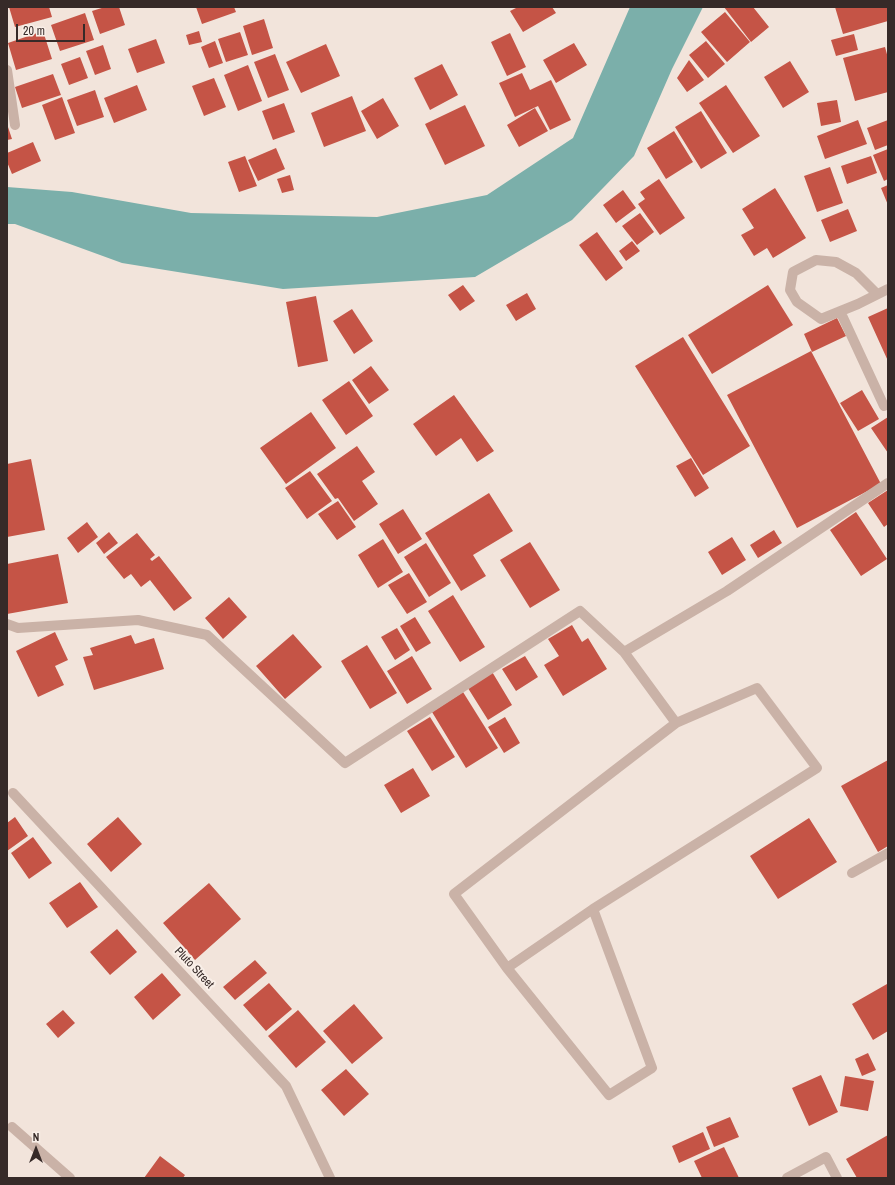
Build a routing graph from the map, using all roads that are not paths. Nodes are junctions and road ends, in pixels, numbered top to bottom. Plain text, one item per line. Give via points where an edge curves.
1 (7, 70) edge
2 (15, 125) dead end
3 (888, 288) edge
4 (877, 294) junction
5 (840, 311) junction
6 (884, 406) dead end
7 (888, 483) edge
8 (7, 624) edge
9 (624, 652) junction
10 (676, 723) junction
11 (13, 793) dead end
12 (888, 853) edge
13 (852, 873) dead end
14 (593, 909) junction
15 (507, 968) junction
16 (12, 1127) dead end
17 (70, 1178) edge
18 (330, 1178) edge
19 (787, 1178) edge
20 (837, 1178) edge

1 - 2 street
3 - 4 street
4 - 5 street
4 - 5 street via 856,273 836,262 816,260 793,272 790,290 797,302 821,319
5 - 6 street
7 - 9 street via 727,591
8 - 9 street via 18,628 138,620 207,635 345,763 580,611
9 - 10 street
10 - 14 street via 757,688 817,768
10 - 15 street via 454,894
11 - 18 street, Pluto Street via 286,1086
12 - 13 street
14 - 15 street
14 - 15 street via 652,1068 609,1095
16 - 17 street
19 - 20 street via 826,1157

